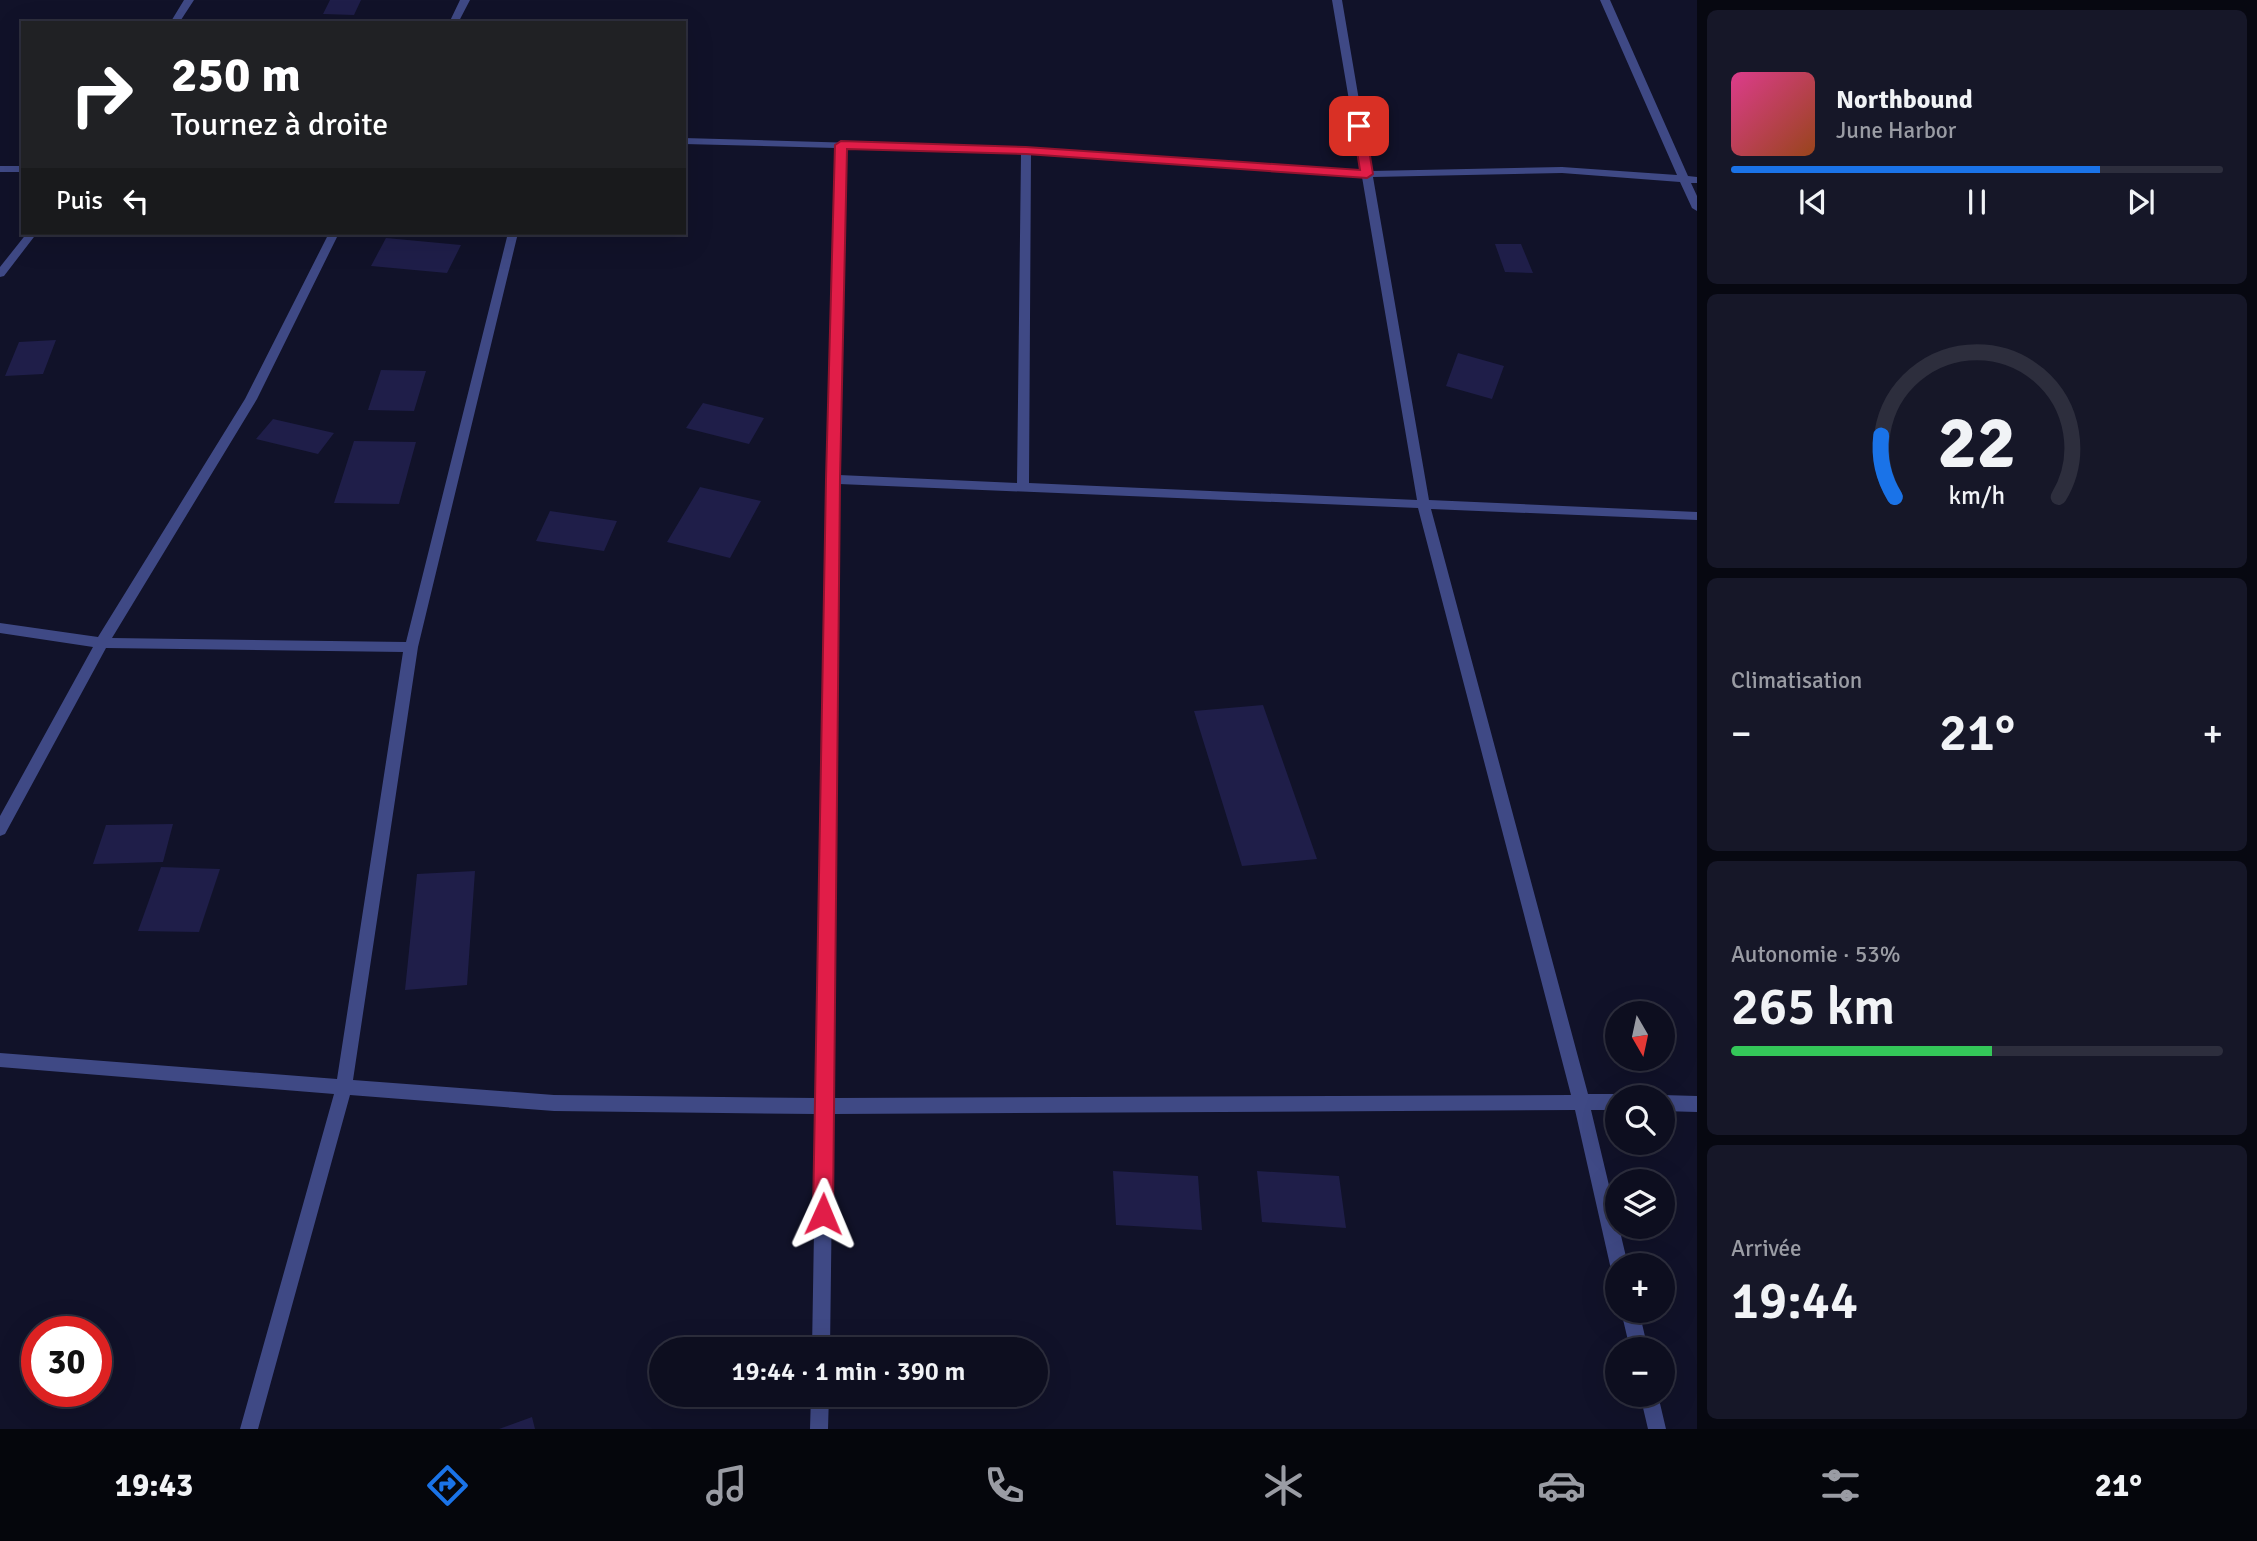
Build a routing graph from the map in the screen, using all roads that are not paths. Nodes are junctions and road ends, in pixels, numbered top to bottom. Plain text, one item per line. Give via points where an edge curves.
1 (189, 0) edge
2 (465, 0) edge
3 (1337, 0) edge
4 (1605, 0) edge
5 (175, 21) edge
6 (454, 21) edge
7 (686, 141) edge
8 (841, 145) junction
9 (1026, 151) junction
10 (0, 169) edge
11 (21, 169) edge
12 (1367, 174) junction
13 (1683, 179) junction
14 (1697, 180) edge
15 (1697, 208) edge
16 (31, 235) edge
17 (333, 235) edge
18 (513, 235) edge
19 (0, 274) edge
20 (833, 479) junction
21 (1023, 488) junction
22 (1424, 506) junction
23 (1697, 516) edge
24 (0, 628) edge
25 (102, 643) junction
26 (411, 647) junction
27 (0, 830) edge
28 (0, 1060) edge
29 (344, 1087) junction
30 (1581, 1101) junction
31 (1605, 1102) edge
32 (1675, 1103) edge
33 (1697, 1104) edge
34 (824, 1106) junction
35 (1616, 1253) edge
36 (821, 1337) edge
37 (820, 1407) edge
38 (1652, 1407) edge
39 (249, 1429) edge
40 (819, 1429) edge
41 (1657, 1429) edge

1 - 5 street
2 - 6 street
3 - 12 street
4 - 13 street
7 - 8 street
8 - 9 street
8 - 20 street
9 - 12 street
9 - 21 street
10 - 11 street
12 - 13 street via 1562,170
12 - 22 street
13 - 14 street
13 - 15 street
16 - 19 street
17 - 25 street via 251,399
18 - 26 street
20 - 21 street
20 - 34 street
21 - 22 street
22 - 23 street
22 - 30 street
24 - 25 street
25 - 26 street
25 - 27 street
26 - 29 street
28 - 29 street
29 - 34 street via 554,1103
29 - 39 street
30 - 31 street
30 - 34 street
30 - 35 street
32 - 33 street
34 - 36 street
37 - 40 street
38 - 41 street

